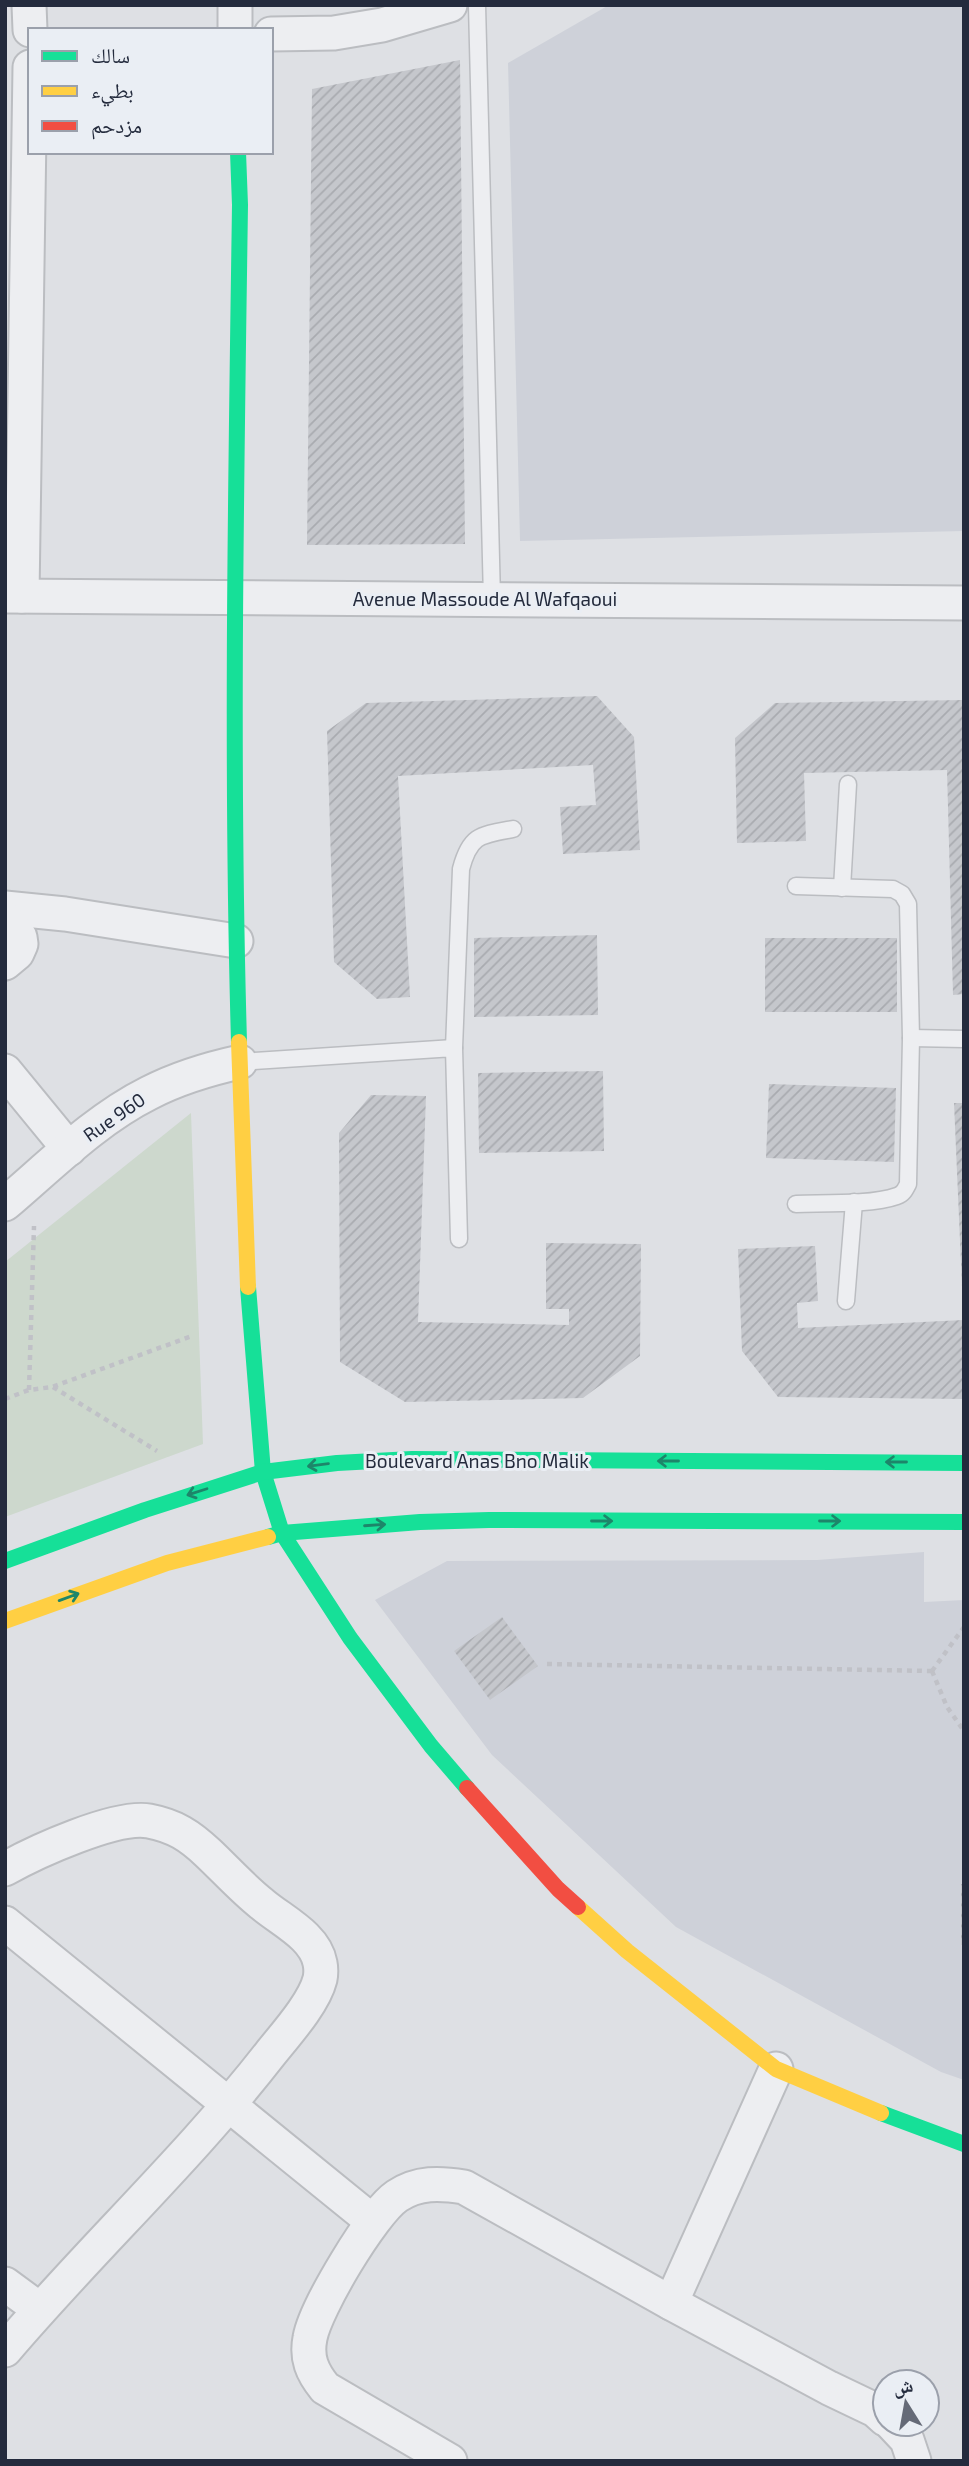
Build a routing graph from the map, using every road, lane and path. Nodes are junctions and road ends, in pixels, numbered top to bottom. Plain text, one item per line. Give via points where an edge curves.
1 (29, 5) edge
2 (235, 5) edge
3 (450, 5) edge
4 (477, 5) edge
5 (30, 28) edge
6 (235, 28) edge
7 (28, 32) edge
8 (5, 34) edge
9 (273, 34) edge
10 (28, 128) edge
11 (238, 154) edge
12 (13, 596) edge
13 (234, 597) junction
14 (492, 599) junction
15 (964, 603) edge
16 (848, 784) dead end
17 (513, 829) dead end
18 (796, 886) dead end
19 (842, 888) junction
20 (5, 908) edge
21 (5, 918) edge
22 (236, 941) junction
23 (5, 963) edge
24 (911, 1038) junction
25 (964, 1039) edge
26 (454, 1048) junction
27 (240, 1062) junction
28 (5, 1071) edge
29 (69, 1149) junction
30 (35, 1179) junction
31 (854, 1202) junction
32 (796, 1203) dead end
33 (5, 1204) edge
34 (459, 1239) dead end
35 (846, 1301) dead end
36 (192, 1336) dead end
37 (52, 1387) junction
38 (29, 1390) junction
39 (5, 1399) edge
40 (157, 1451) dead end
41 (964, 1463) edge
42 (263, 1472) junction
43 (964, 1522) edge
44 (282, 1533) junction
45 (5, 1561) edge
46 (5, 1621) edge
47 (964, 1627) edge
48 (547, 1664) dead end
49 (932, 1671) junction
50 (964, 1731) edge
51 (5, 1869) edge
52 (5, 1923) edge
53 (776, 2069) junction
54 (230, 2105) junction
55 (964, 2144) edge
56 (373, 2221) junction
57 (5, 2284) edge
58 (671, 2303) junction
59 (39, 2309) junction
60 (5, 2350) edge
61 (871, 2408) edge
62 (905, 2438) edge
63 (450, 2461) edge
64 (914, 2461) edge

1 - 5 street
2 - 6 street
3 - 9 street via 334,33
4 - 14 lane
7 - 8 street
10 - 12 street
11 - 13 street
12 - 13 street, Avenue Massoude Al Wafqaoui
13 - 14 street, Avenue Massoude Al Wafqaoui
13 - 22 street
14 - 15 street, Avenue Massoude Al Wafqaoui
16 - 19 lane
17 - 26 lane via 474,840 461,869
18 - 19 lane
19 - 24 lane via 893,889 908,904
20 - 22 street
21 - 23 street via 22,944
22 - 27 street
24 - 25 lane
24 - 31 lane via 908,1184 896,1196
26 - 27 lane
26 - 34 lane
27 - 29 street, Rue 960 via 208,1069 148,1093
27 - 42 street via 246,1267
28 - 29 street
29 - 30 street, Rue 960
30 - 33 street, Rue 960
30 - 38 path
31 - 32 lane
31 - 35 lane
36 - 37 path
37 - 38 path
37 - 40 path
38 - 39 path
41 -> 42 street, Boulevard Anas Bno Malik via 412,1459
42 - 44 street
42 -> 45 street, Boulevard Anas Bno Malik
44 -> 43 street via 489,1520
46 -> 44 street via 167,1563
44 - 53 street via 350,1638 503,1831 627,1951
47 - 49 path
48 - 49 path
49 - 50 path via 947,1707
51 - 54 street via 84,1834 126,1821 147,1820 189,1835 261,1904 310,1943 318,1954 320,1980 290,2029
52 - 54 street
53 - 55 street
53 - 58 street
54 - 56 street
54 - 59 street
56 - 58 street via 396,2197 416,2187 435,2182 464,2187
56 - 63 street via 318,2312 309,2339 313,2374 325,2388
57 - 59 street
58 - 61 street
59 - 60 street
62 - 64 street

